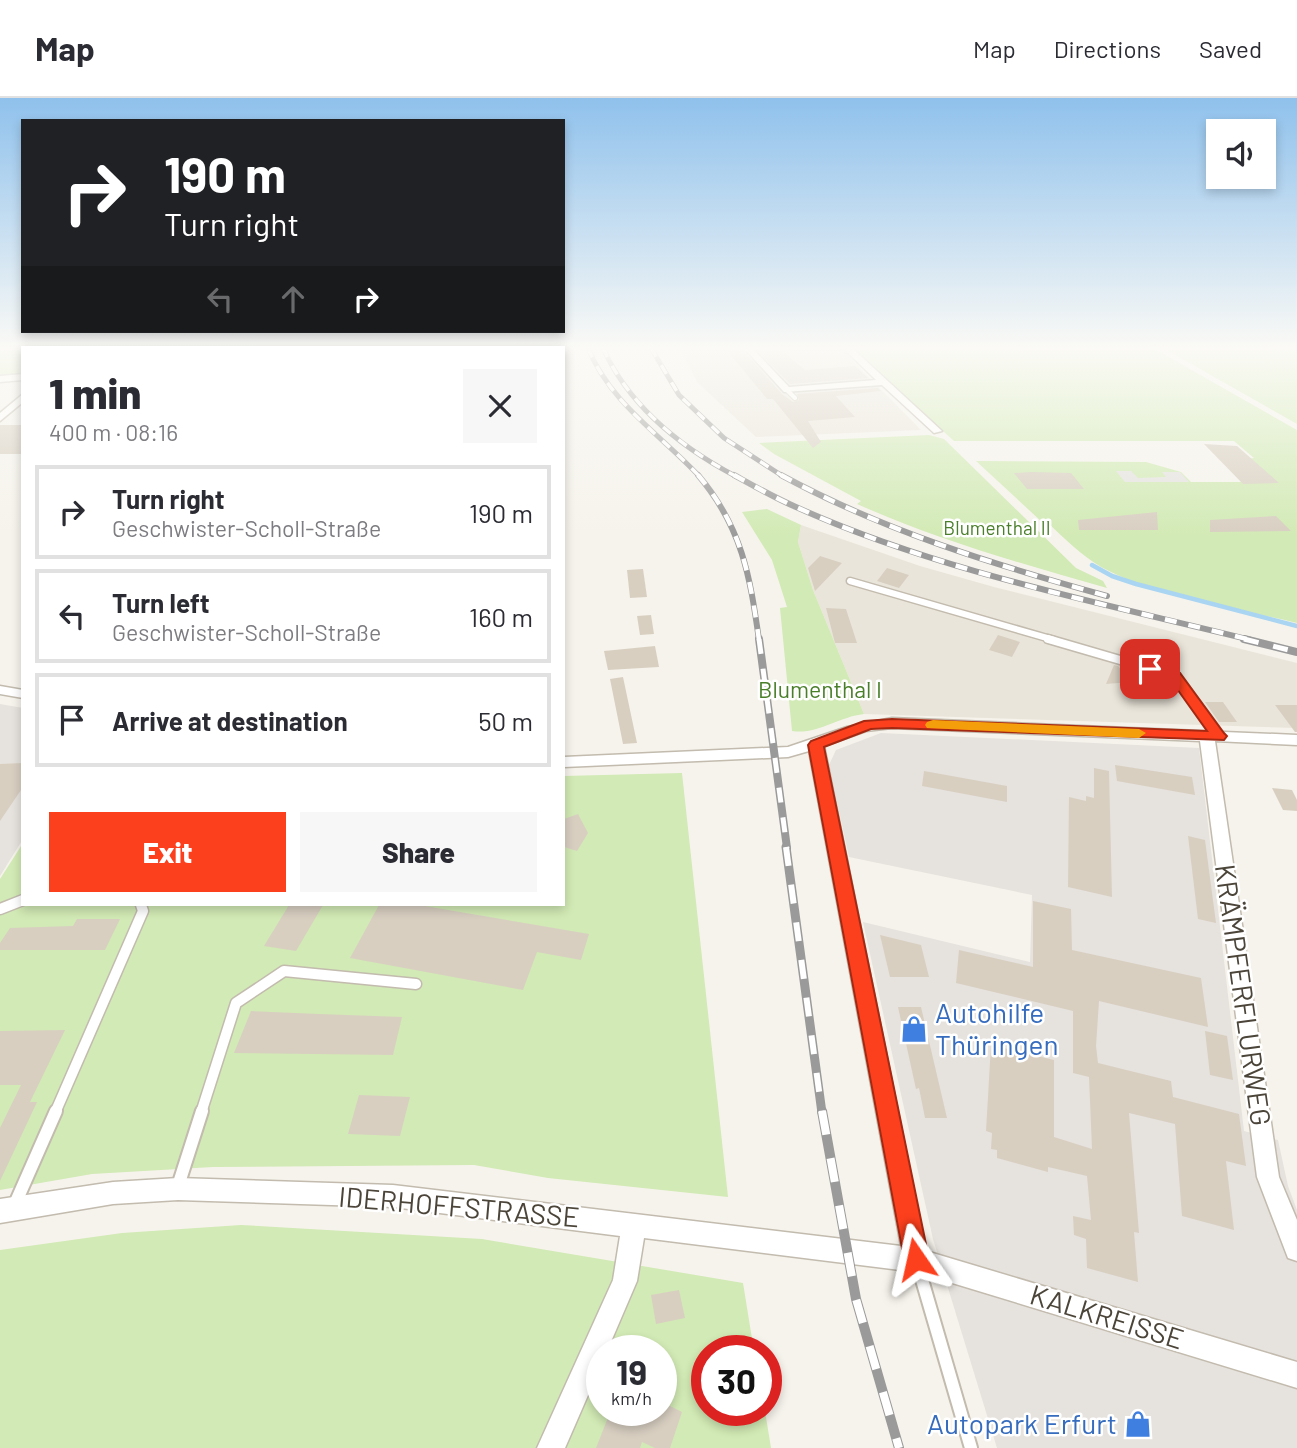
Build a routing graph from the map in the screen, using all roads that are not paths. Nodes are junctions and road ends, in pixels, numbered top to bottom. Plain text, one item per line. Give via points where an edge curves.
1 (915, 411) edge
2 (937, 431) dead end
3 (850, 581) dead end
4 (0, 690) edge
5 (21, 694) edge
6 (1213, 736) junction
7 (1297, 740) edge
8 (816, 745) junction
9 (565, 762) edge
10 (21, 901) edge
11 (141, 906) edge
12 (0, 909) edge
13 (416, 984) dead end
14 (178, 1189) junction
15 (7, 1210) edge
16 (634, 1224) junction
17 (1297, 1249) edge
18 (916, 1259) junction
19 (1297, 1375) edge
20 (551, 1448) edge
21 (971, 1448) edge

1 - 2 street
3 - 6 lane via 1175,676
4 - 5 street
6 - 7 street
6 - 8 street via 892,723 870,724
6 - 17 street, KRÄMPFERFLURWEG via 1268,1177
8 - 9 street via 788,752
8 - 18 street
10 - 12 lane
11 - 15 lane
13 - 14 lane via 284,971 236,1003
14 - 15 street, IDERHOFFSTRASSE via 113,1193
14 - 16 street, IDERHOFFSTRASSE via 393,1196
16 - 18 street, IDERHOFFSTRASSE
16 - 20 street via 625,1281
18 - 19 street, KALKREISSE
18 - 21 lane

